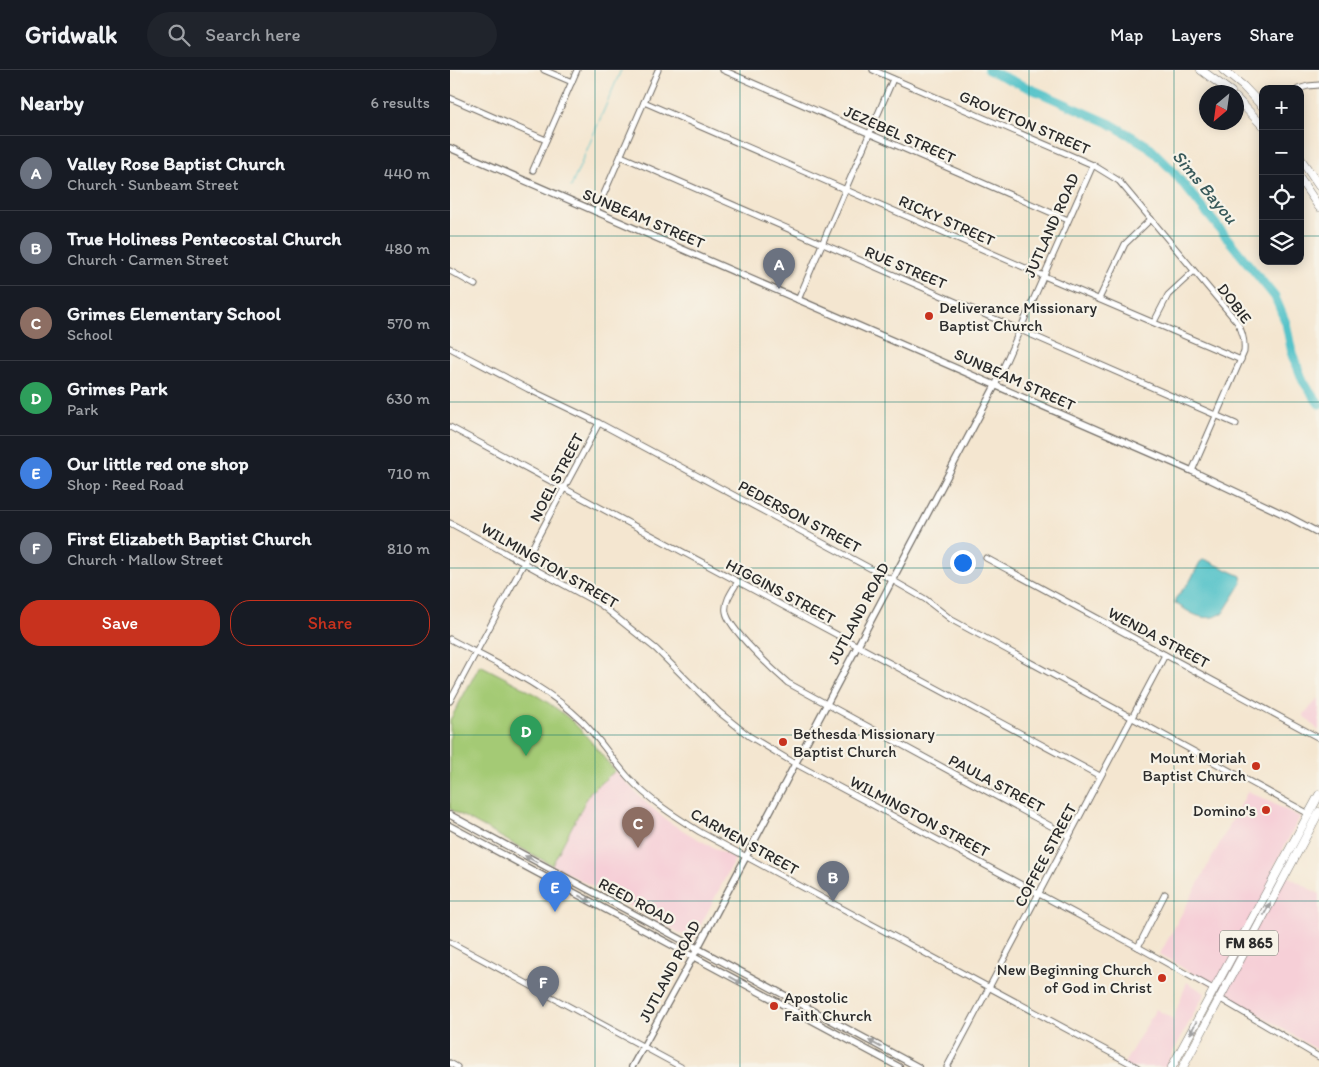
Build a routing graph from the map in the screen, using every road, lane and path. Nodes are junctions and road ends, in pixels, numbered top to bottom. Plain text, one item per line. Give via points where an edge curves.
1 (544, 70) edge
2 (576, 70) edge
3 (658, 70) edge
4 (723, 70) edge
5 (873, 70) edge
6 (1201, 70) edge
7 (1224, 70) edge
8 (893, 79) junction
9 (1217, 81) junction
10 (572, 82) junction
11 (1222, 85) edge
12 (1319, 85) edge
13 (1304, 87) edge
14 (450, 98) edge
15 (644, 102) junction
16 (1259, 102) edge
17 (1244, 104) edge
18 (1259, 115) edge
19 (869, 134) junction
20 (546, 140) junction
21 (450, 148) edge
22 (622, 156) junction
23 (1304, 164) edge
24 (1093, 165) junction
25 (533, 170) dead end
26 (1304, 184) edge
27 (1319, 186) edge
28 (845, 188) junction
29 (1318, 202) edge
30 (596, 212) junction
31 (1151, 219) junction
32 (1068, 220) junction
33 (822, 242) junction
34 (450, 271) edge
35 (1194, 271) junction
36 (1044, 276) junction
37 (475, 285) dead end
38 (1099, 299) junction
39 (798, 300) junction
40 (1154, 322) junction
41 (1019, 329) junction
42 (450, 348) edge
43 (1241, 360) junction
44 (995, 386) junction
45 (1217, 415) junction
46 (599, 423) junction
47 (1236, 424) dead end
48 (450, 427) edge
49 (1192, 471) junction
50 (564, 488) junction
51 (450, 522) edge
52 (1319, 533) edge
53 (986, 558) dead end
54 (524, 562) junction
55 (892, 580) junction
56 (737, 582) junction
57 (450, 639) edge
58 (856, 646) junction
59 (476, 653) junction
60 (1164, 655) junction
61 (450, 701) edge
62 (826, 704) junction
63 (1131, 718) junction
64 (1319, 738) edge
65 (794, 763) junction
66 (1100, 776) junction
67 (1319, 795) edge
68 (1314, 814) edge
69 (450, 815) edge
70 (450, 826) edge
71 (476, 830) junction
72 (1070, 836) junction
73 (472, 837) junction
74 (745, 857) junction
75 (1287, 870) junction
76 (1278, 871) junction
77 (561, 875) junction
78 (557, 883) junction
79 (1038, 894) junction
80 (1165, 894) dead end
81 (620, 907) junction
82 (616, 915) junction
83 (1249, 925) junction
84 (1257, 929) junction
85 (450, 942) edge
86 (1138, 947) junction
87 (697, 948) junction
88 (693, 957) junction
89 (768, 986) junction
90 (989, 988) junction
91 (1214, 989) junction
92 (764, 995) junction
93 (1219, 999) junction
94 (848, 1029) junction
95 (843, 1037) junction
96 (643, 1047) junction
97 (1319, 1057) edge
98 (450, 1063) edge
99 (457, 1067) edge
100 (632, 1067) edge
101 (681, 1067) edge
102 (899, 1067) edge
103 (918, 1067) edge
104 (947, 1067) edge
105 (1137, 1067) edge
106 (1172, 1067) edge
107 (1183, 1067) edge

1 - 10 street
2 - 10 street
3 - 15 street
4 - 19 street, JEZEBEL STREET
5 - 8 street, GROVETON STREET
6 - 9 main road
7 - 9 street
7 - 16 main road
8 - 19 street
8 - 24 street, GROVETON STREET
9 - 11 main road
10 - 20 street
12 - 13 street
14 - 20 street
15 - 22 street
15 - 28 street, RICKY STREET
17 - 18 main road
19 - 28 street
19 - 32 street, JEZEBEL STREET
20 - 25 street
21 - 30 street, SUNBEAM STREET
22 - 30 street
22 - 33 street, RUE STREET
23 - 27 main road
24 - 31 street, GROVETON STREET via 1119,181
24 - 32 street, JUTLAND ROAD
26 - 29 main road
28 - 33 street
28 - 36 street, RICKY STREET
30 - 39 street, SUNBEAM STREET
31 - 35 street, DOBIE
31 - 38 street via 1125,244
32 - 36 street, JUTLAND ROAD
33 - 39 street
33 - 41 street, RUE STREET
34 - 37 street
35 - 40 street via 1168,295
35 - 43 street, DOBIE via 1242,331 1245,341
36 - 38 street, RICKY STREET
36 - 41 street, JUTLAND ROAD
38 - 40 street, RICKY STREET
39 - 44 street, SUNBEAM STREET
40 - 43 street, RICKY STREET
41 - 44 street, JUTLAND ROAD
41 - 45 street, RUE STREET
42 - 46 street, PEDERSON STREET
43 - 45 street, DOBIE
44 - 49 street, SUNBEAM STREET
44 - 55 street, JUTLAND ROAD
45 - 47 street, RUE STREET
45 - 49 street, DOBIE
46 - 50 street, NOEL STREET
46 - 55 street, PEDERSON STREET
48 - 50 street, HIGGINS STREET
49 - 52 street, SUNBEAM STREET
50 - 54 street, NOEL STREET
50 - 56 street, HIGGINS STREET
51 - 54 street, WILMINGTON STREET
53 - 60 street, WENDA STREET
54 - 59 street, NOEL STREET
54 - 65 street, WILMINGTON STREET via 601,606 656,649 719,712 749,736
55 - 58 street, JUTLAND ROAD
55 - 63 street, PEDERSON STREET via 952,620
56 - 58 street, HIGGINS STREET
56 - 62 street, PAULA STREET via 728,598 726,612 731,624 767,666 788,683
57 - 59 street, CARMEN STREET
58 - 62 street, JUTLAND ROAD
58 - 66 street, HIGGINS STREET
59 - 61 street, NOEL STREET
59 - 74 street, CARMEN STREET via 550,694 583,721 627,776 651,799
60 - 63 street, COFFEE STREET
60 - 64 street, WENDA STREET
62 - 65 street, JUTLAND ROAD
62 - 72 street, PAULA STREET
63 - 66 street, COFFEE STREET
63 - 68 street, PEDERSON STREET
65 - 74 street, JUTLAND ROAD
65 - 79 street, WILMINGTON STREET
66 - 72 street, COFFEE STREET
67 - 68 main road, FM 865
68 - 75 main road, FM 865
68 - 76 main road, FM 865
69 - 71 street, REED ROAD
70 - 73 street, REED ROAD
71 - 73 street
77 -> 71 street, REED ROAD
72 - 79 street, COFFEE STREET
73 - 78 street, REED ROAD
74 - 87 street, JUTLAND ROAD
74 - 90 street, CARMEN STREET
75 - 76 main road
84 -> 75 main road, FM 865
76 - 83 main road, FM 865
77 - 78 street
77 - 81 street, REED ROAD
78 -> 82 street, REED ROAD
79 - 86 street, WILMINGTON STREET
79 - 90 street, COFFEE STREET
80 - 86 street
81 - 82 street
81 - 87 street, REED ROAD
82 - 88 street, REED ROAD
83 - 84 main road
83 - 91 main road, FM 865
84 - 93 main road, FM 865
85 - 96 street
86 - 91 street, WILMINGTON STREET
87 - 88 street, JUTLAND ROAD
87 - 89 street, REED ROAD
88 -> 92 street, REED ROAD
88 - 96 street, JUTLAND ROAD
89 - 92 street
89 - 94 street, REED ROAD
90 - 104 street, COFFEE STREET
90 - 105 street, CARMEN STREET
91 - 93 street
91 -> 106 main road, FM 865
92 - 95 street, REED ROAD
93 - 97 street
93 - 107 main road, FM 865
94 - 95 street
103 -> 94 street, REED ROAD
95 - 102 street, REED ROAD
96 - 100 street, JUTLAND ROAD
96 - 101 street
98 - 99 street

